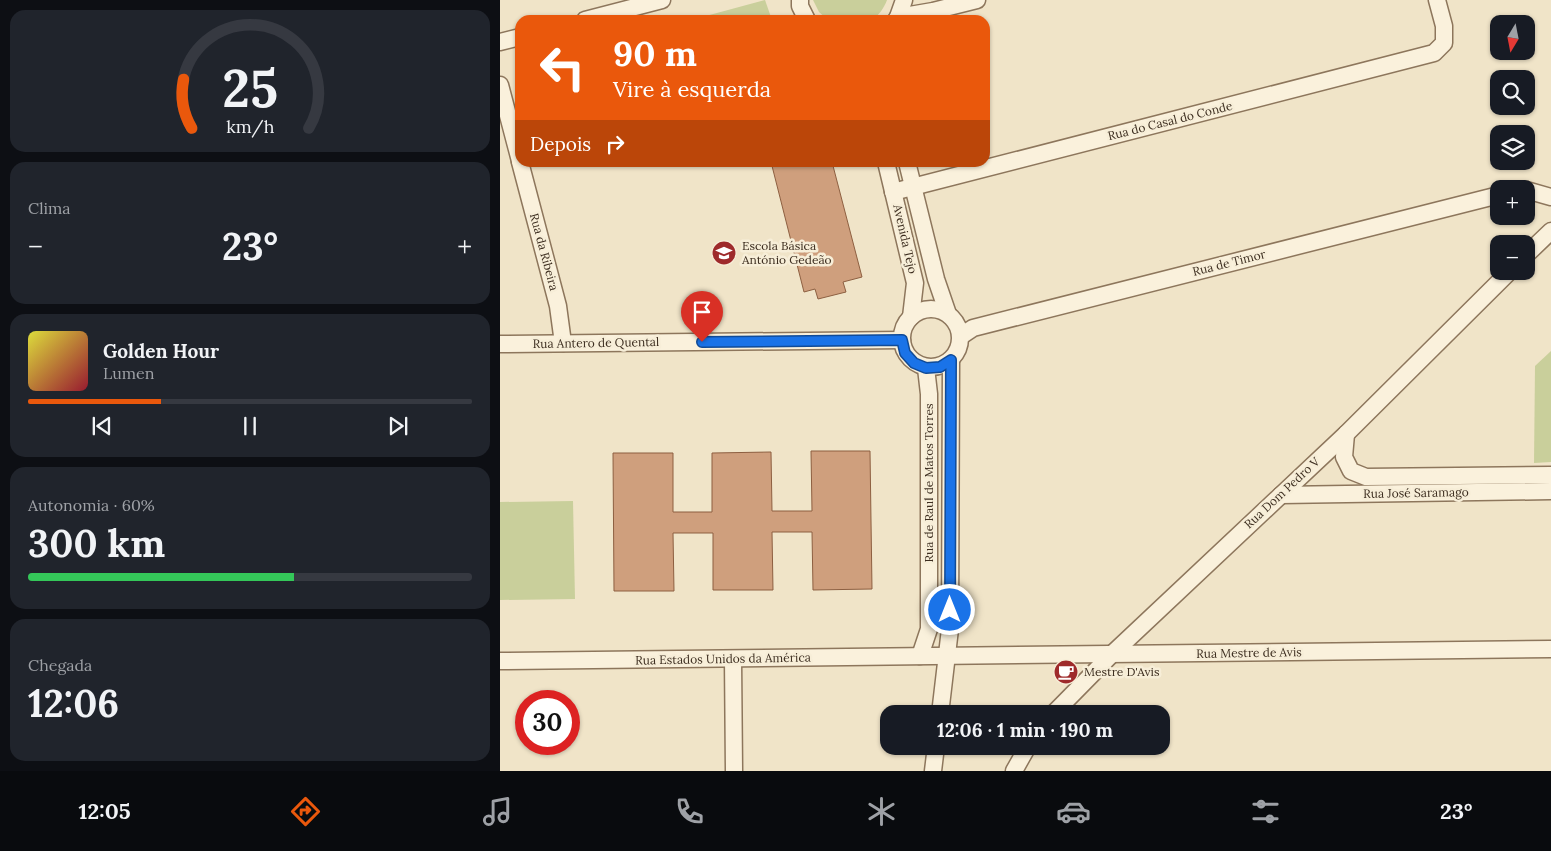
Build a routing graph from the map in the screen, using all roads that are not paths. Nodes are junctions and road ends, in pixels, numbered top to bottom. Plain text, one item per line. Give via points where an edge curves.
1 (662, 0) edge
2 (800, 0) edge
3 (904, 0) edge
4 (977, 0) edge
5 (1437, 0) edge
6 (604, 15) edge
7 (804, 15) edge
8 (898, 15) edge
9 (912, 15) edge
10 (515, 38) edge
11 (500, 42) edge
12 (500, 85) edge
13 (515, 121) edge
14 (521, 167) edge
15 (887, 167) edge
16 (907, 167) edge
17 (913, 187) junction
18 (894, 192) junction
19 (1535, 193) edge
20 (1490, 196) edge
21 (1551, 197) edge
22 (1551, 231) edge
23 (1535, 246) edge
24 (1501, 280) edge
25 (948, 314) junction
26 (911, 317) junction
27 (961, 336) junction
28 (902, 340) junction
29 (563, 343) junction
30 (500, 344) edge
31 (951, 360) junction
32 (926, 368) junction
33 (1346, 434) junction
34 (1551, 475) edge
35 (1551, 491) edge
36 (1281, 495) junction
37 (1551, 649) edge
38 (1112, 654) junction
39 (920, 656) junction
40 (947, 656) junction
41 (733, 659) junction
42 (500, 661) edge
43 (941, 705) edge
44 (1062, 705) edge
45 (935, 755) edge
46 (1023, 755) edge
47 (734, 771) edge
48 (933, 771) edge
49 (1014, 771) edge

1 - 6 street
2 - 7 street
3 - 8 street
4 - 9 street
5 - 17 street, Rua do Casal do Conde via 1444,26 1444,43 1434,53
10 - 11 street
12 - 13 street, Rua da Ribeira
14 - 29 street, Rua da Ribeira via 558,306
15 - 18 street, Avenida Tejo
16 - 17 street, Avenida Tejo
17 - 18 street, Rua do Casal do Conde
17 - 25 street, Avenida Tejo
18 - 26 street, Avenida Tejo via 915,283
19 - 21 street
20 - 27 street, Rua de Timor via 973,328
22 - 23 street
24 - 33 street, Rua Dom Pedro V
25 - 26 street via 936,309 923,310
25 - 27 street via 957,324
26 - 28 street via 904,327
27 - 31 street via 959,349
28 - 29 street, Rua Antero de Quental
28 - 32 street via 905,353 914,363
29 - 30 street, Rua Antero de Quental
31 - 32 street via 940,367
31 - 40 street, Rua de Raul de Matos Torres via 950,629
32 - 39 street, Rua de Raul de Matos Torres via 929,394 929,629
33 - 34 street, Rua José Saramago via 1344,457 1351,471 1366,477
33 - 36 street, Rua Dom Pedro V
35 - 36 street, Rua José Saramago
36 - 38 street, Rua Dom Pedro V
37 - 38 street, Rua Mestre de Avis
38 - 40 street, Rua Mestre de Avis
38 - 44 street, Rua Dom Pedro V
39 - 40 street, Rua Estados Unidos da América
39 - 41 street, Rua Estados Unidos da América
40 - 43 street, Rua de Raul de Matos Torres
41 - 42 street, Rua Estados Unidos da América
41 - 47 street
45 - 48 street
46 - 49 street

